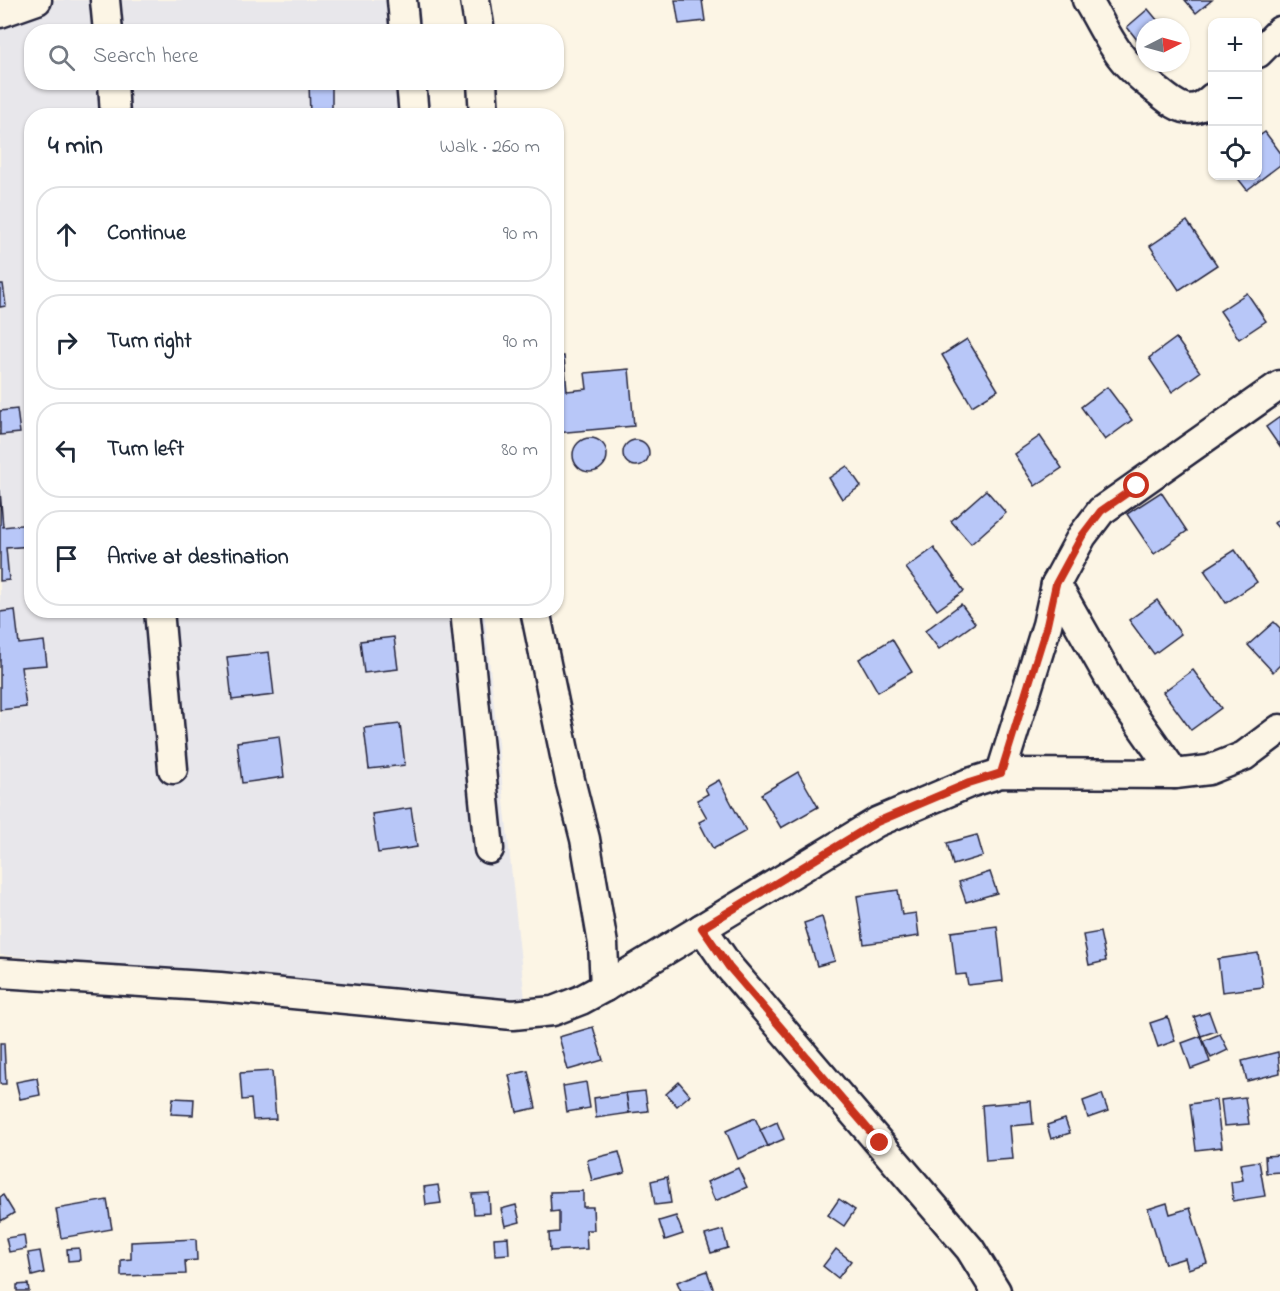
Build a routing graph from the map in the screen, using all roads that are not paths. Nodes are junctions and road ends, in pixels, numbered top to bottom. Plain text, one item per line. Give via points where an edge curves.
1 (37, 0) edge
2 (105, 0) edge
3 (402, 0) edge
4 (475, 0) edge
5 (1087, 0) edge
6 (0, 13) edge
7 (107, 24) edge
8 (404, 24) edge
9 (479, 24) edge
10 (1280, 31) edge
11 (1262, 48) edge
12 (114, 90) edge
13 (412, 90) edge
14 (482, 90) edge
15 (1208, 102) edge
16 (115, 108) edge
17 (413, 108) edge
18 (484, 108) edge
19 (1280, 385) edge
20 (1056, 584) junction
21 (160, 618) edge
22 (466, 618) edge
23 (537, 618) edge
24 (1280, 729) edge
25 (173, 770) dead end
26 (1001, 773) junction
27 (1175, 774) junction
28 (489, 849) dead end
29 (702, 928) junction
30 (0, 972) edge
31 (605, 987) junction
32 (996, 1291) edge

1 - 6 street
2 - 7 street
3 - 8 street
4 - 9 street
5 - 15 street via 1122,58 1137,74 1177,106 1190,109
10 - 11 street
12 - 16 street
13 - 17 street
14 - 18 street
19 - 20 street via 1101,511 1082,536
20 - 26 street
20 - 27 street via 1118,693
21 - 25 street
22 - 28 street
23 - 31 street via 585,839 603,944
24 - 27 street via 1244,756 1209,770
26 - 27 street
26 - 29 street via 877,822
29 - 31 street
29 - 32 street via 729,967 970,1249
30 - 31 street via 220,987 513,1015 553,1011

